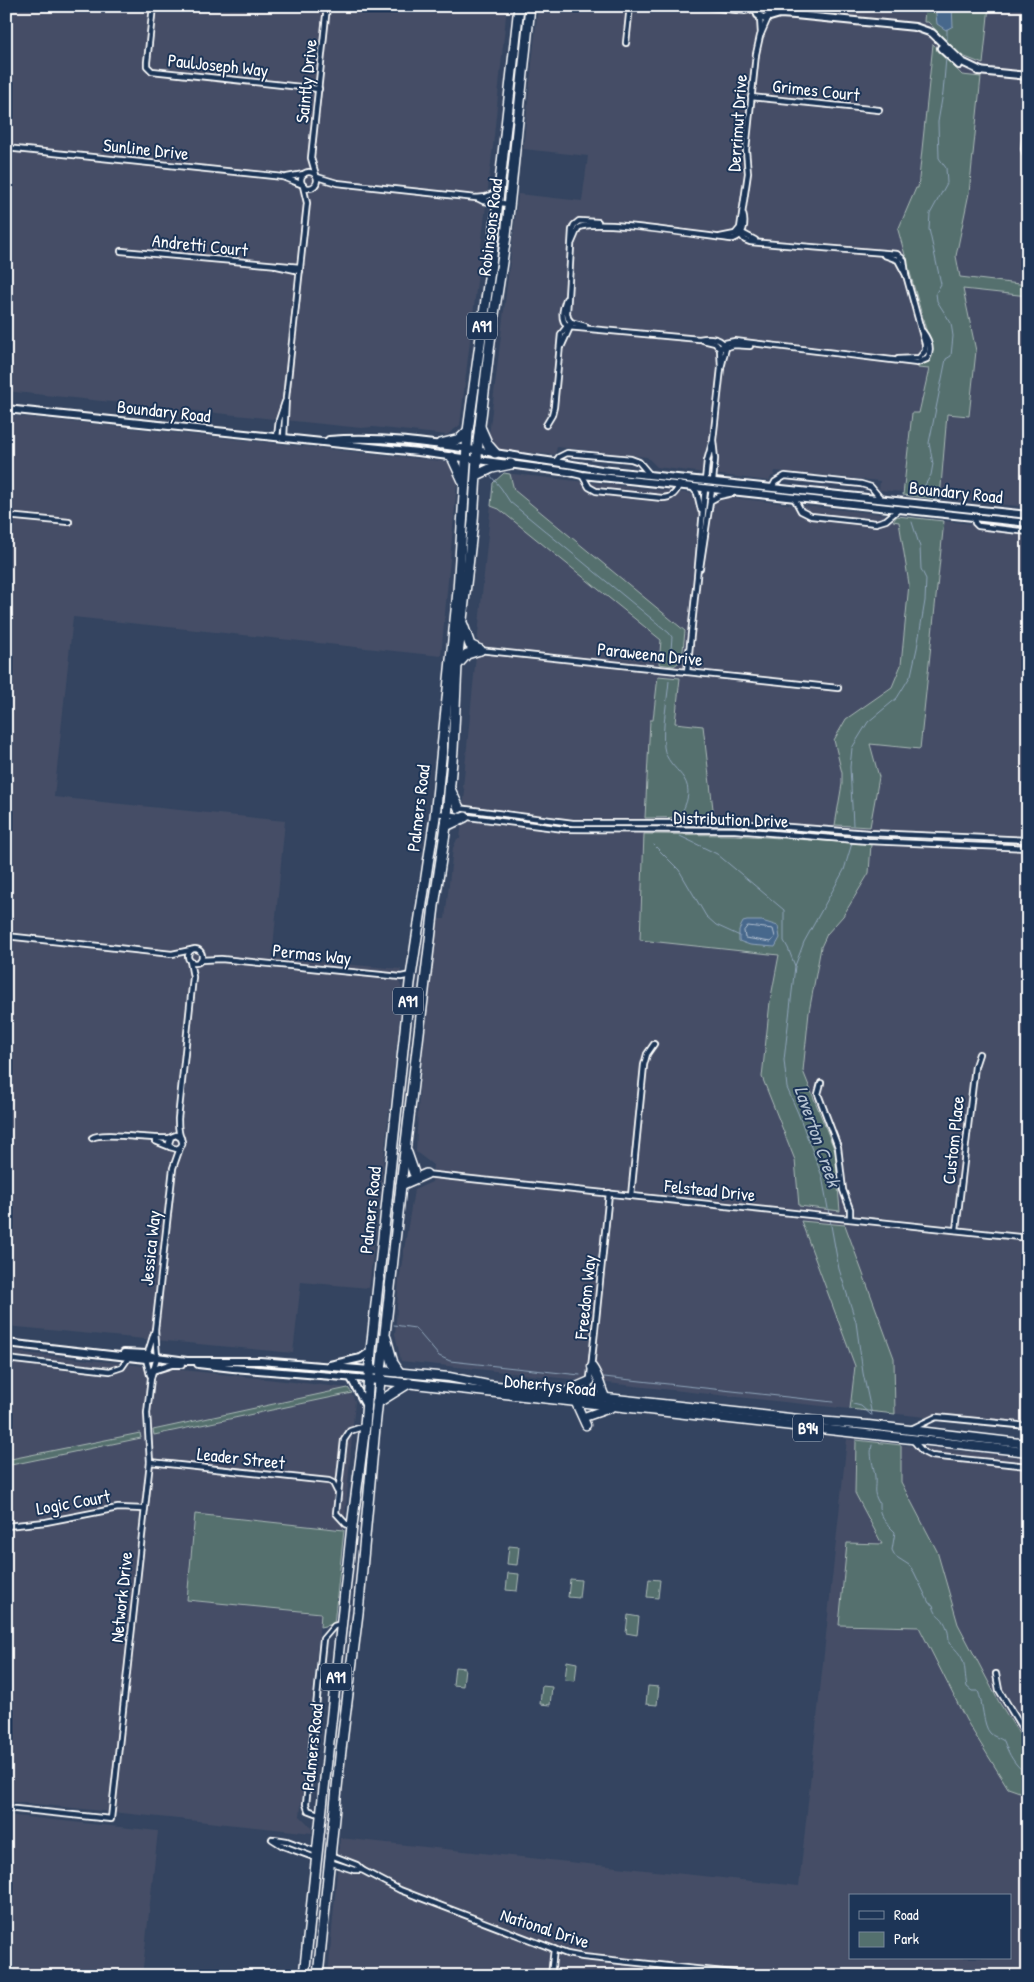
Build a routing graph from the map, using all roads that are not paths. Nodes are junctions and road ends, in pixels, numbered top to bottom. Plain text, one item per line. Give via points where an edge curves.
1 (152, 6) edge
2 (327, 6) edge
3 (518, 6) edge
4 (530, 6) edge
5 (630, 6) edge
6 (710, 6) edge
7 (716, 7) edge
8 (759, 7) edge
9 (770, 7) edge
10 (736, 9) junction
11 (795, 15) junction
12 (759, 17) junction
13 (769, 18) junction
14 (760, 36) junction
15 (626, 43) dead end
16 (1028, 76) edge
17 (319, 89) junction
18 (751, 97) junction
19 (1028, 109) edge
20 (878, 110) dead end
21 (6, 148) edge
22 (312, 158) junction
23 (1028, 162) edge
24 (304, 174) junction
25 (316, 176) junction
26 (283, 177) junction
27 (337, 183) junction
28 (303, 186) junction
29 (314, 187) junction
30 (499, 188) junction
31 (476, 198) junction
32 (307, 203) junction
33 (498, 203) junction
34 (510, 204) junction
35 (740, 233) junction
36 (121, 250) dead end
37 (300, 269) junction
38 (570, 325) junction
39 (723, 347) junction
40 (7, 409) edge
41 (546, 425) dead end
42 (480, 427) junction
43 (468, 431) junction
44 (281, 438) junction
45 (358, 440) junction
46 (713, 440) junction
47 (318, 442) junction
48 (440, 444) junction
49 (366, 447) junction
50 (495, 453) junction
51 (467, 454) junction
52 (478, 455) junction
53 (452, 457) junction
54 (556, 461) junction
55 (511, 464) junction
56 (569, 472) junction
57 (477, 475) junction
58 (582, 475) junction
59 (650, 475) junction
60 (679, 478) junction
61 (705, 481) junction
62 (713, 482) junction
63 (465, 486) junction
64 (679, 486) junction
65 (692, 487) junction
66 (705, 488) junction
67 (772, 488) junction
68 (712, 489) junction
69 (739, 492) junction
70 (781, 497) junction
71 (794, 498) junction
72 (881, 499) junction
73 (710, 502) junction
74 (899, 509) junction
75 (974, 509) junction
76 (1028, 515) edge
77 (6, 516) edge
78 (702, 516) junction
79 (974, 518) junction
80 (69, 522) dead end
81 (1028, 523) edge
82 (1028, 532) edge
83 (697, 577) junction
84 (462, 622) junction
85 (454, 647) junction
86 (480, 650) junction
87 (457, 664) junction
88 (687, 672) junction
89 (838, 688) dead end
90 (450, 789) junction
91 (459, 808) junction
92 (435, 809) junction
93 (448, 811) junction
94 (521, 816) junction
95 (466, 817) junction
96 (536, 818) junction
97 (555, 821) junction
98 (639, 822) junction
99 (723, 823) junction
100 (520, 824) junction
101 (446, 826) junction
102 (535, 826) junction
103 (763, 826) junction
104 (554, 828) junction
105 (639, 830) junction
106 (723, 830) junction
107 (762, 832) junction
108 (886, 834) junction
109 (930, 836) junction
110 (1028, 840) edge
111 (887, 842) junction
112 (930, 844) junction
113 (1028, 848) edge
114 (6, 936) edge
115 (191, 950) junction
116 (201, 951) junction
117 (172, 954) junction
118 (221, 959) junction
119 (190, 960) junction
120 (200, 961) junction
121 (193, 977) junction
122 (410, 979) junction
123 (654, 1044) dead end
124 (979, 1054) dead end
125 (820, 1082) dead end
126 (178, 1119) junction
127 (92, 1138) dead end
128 (170, 1138) junction
129 (181, 1138) junction
130 (150, 1139) junction
131 (171, 1147) junction
132 (180, 1148) junction
133 (406, 1148) junction
134 (173, 1168) junction
135 (390, 1170) junction
136 (403, 1171) junction
137 (414, 1172) junction
138 (426, 1174) junction
139 (401, 1186) junction
140 (609, 1193) junction
141 (631, 1196) junction
142 (850, 1219) junction
143 (956, 1230) junction
144 (1028, 1238) edge
145 (155, 1330) junction
146 (385, 1335) junction
147 (6, 1343) edge
148 (371, 1351) junction
149 (99, 1353) junction
150 (147, 1356) junction
151 (129, 1357) junction
152 (157, 1358) junction
153 (6, 1359) edge
154 (187, 1361) junction
155 (199, 1364) junction
156 (324, 1366) junction
157 (592, 1367) junction
158 (153, 1370) junction
159 (399, 1372) junction
160 (370, 1375) junction
161 (380, 1375) junction
162 (151, 1378) junction
163 (351, 1378) junction
164 (590, 1381) junction
165 (409, 1383) junction
166 (563, 1393) junction
167 (605, 1397) junction
168 (588, 1400) junction
169 (377, 1403) junction
170 (576, 1403) junction
171 (367, 1407) junction
172 (611, 1407) junction
173 (365, 1426) junction
174 (1028, 1426) edge
175 (910, 1434) junction
176 (1028, 1444) edge
177 (1028, 1452) edge
178 (150, 1462) junction
179 (1028, 1466) edge
180 (340, 1474) junction
181 (329, 1481) junction
182 (338, 1491) junction
183 (144, 1509) junction
184 (6, 1526) edge
185 (352, 1526) junction
186 (342, 1624) junction
187 (996, 1674) dead end
188 (1028, 1738) edge
189 (6, 1808) edge
190 (321, 1815) junction
191 (317, 1855) junction
192 (329, 1858) junction
193 (554, 1949) junction
194 (304, 1976) edge
195 (318, 1976) edge
196 (551, 1976) edge
197 (761, 1976) edge

1 - 17 street, PaulJoseph Way via 147,66 152,71
2 - 17 street, Saintly Drive
3 - 30 highway, Robinsons Road / A91
4 - 34 highway, Robinsons Road / A91
5 - 15 street
6 - 7 main road
7 - 10 main road
8 - 10 main road
8 - 12 main road
9 - 11 main road
9 - 13 main road via 772,13
10 - 12 main road
11 - 13 main road via 780,14
11 - 16 main road via 907,26 928,36 964,68
12 - 13 main road
12 - 14 street, Derrimut Drive
13 - 14 street, Derrimut Drive
14 - 18 street, Derrimut Drive
17 - 22 street, Saintly Drive
18 - 20 street, Grimes Court
18 - 35 street, Derrimut Drive via 746,150 748,173
19 - 23 street via 1024,149
21 - 26 street, Sunline Drive
22 - 24 street, Saintly Drive
22 - 25 street, Saintly Drive
24 - 25 street via 310,172
24 - 26 street, Sunline Drive
24 - 28 street via 301,179
25 - 27 street
25 - 29 street
26 - 28 street, Sunline Drive
27 - 29 street
27 - 31 street
28 - 29 street
28 - 32 street
29 - 32 street
30 - 31 street via 493,195
30 - 33 highway, Robinsons Road / A91
31 - 33 street
32 - 37 street
33 - 34 street
33 - 43 highway, Robinsons Road / A91
34 - 42 highway, Robinsons Road / A91
35 - 38 street via 720,237 580,223 573,227 566,299
35 - 39 street via 759,241 894,254 902,258 930,347 927,359 918,363 735,341
36 - 37 street, Andretti Court
37 - 44 street
38 - 39 street via 715,338
38 - 41 street via 561,334 553,411
39 - 46 street
40 - 44 main road, Boundary Road
42 - 50 highway
42 - 52 highway, Robinsons Road / A91
43 - 48 highway via 460,438
43 - 51 highway, Robinsons Road / A91
44 - 47 main road, Boundary Road
45 - 47 main road, Boundary Road
45 - 48 main road, Boundary Road
45 - 49 main road
46 - 61 street
46 - 62 street
47 - 49 main road, Boundary Road
48 - 51 main road, Boundary Road
49 - 53 main road, Boundary Road
50 - 52 main road, Boundary Road
50 - 54 main road, Boundary Road
51 - 52 main road, Boundary Road
51 - 53 main road, Boundary Road
51 - 63 highway, Palmers Road / A91
52 - 55 main road, Boundary Road
52 - 57 highway, Palmers Road / A91
53 - 63 highway
54 - 56 main road via 559,467
54 - 59 main road, Boundary Road
54 - 59 street, Boundary Road via 567,452 631,459 639,462
55 - 56 main road, Boundary Road
55 - 57 highway
56 - 58 main road, Boundary Road
57 - 84 highway, Palmers Road / A91
58 - 64 main road, Boundary Road
58 - 64 street via 589,487 596,491 662,498 672,496
59 - 60 main road, Boundary Road
60 - 61 main road, Boundary Road
60 - 64 street
61 - 62 main road, Boundary Road
61 - 66 main road
62 - 67 main road, Boundary Road
62 - 68 main road
63 - 85 highway, Palmers Road / A91
64 - 65 main road, Boundary Road
65 - 66 main road, Boundary Road
65 - 78 street
66 - 68 main road, Boundary Road
66 - 78 street
67 - 70 main road
67 - 72 main road, Boundary Road
67 - 72 street via 785,476 868,485
68 - 69 main road, Boundary Road
68 - 73 street
69 - 70 main road, Boundary Road
69 - 73 street via 719,496
70 - 71 main road, Boundary Road
71 - 74 main road, Boundary Road
71 - 74 street, Boundary Road via 801,511 811,516 876,523 886,520
72 - 75 main road, Boundary Road
73 - 83 street via 704,553
74 - 79 main road, Boundary Road
75 - 76 main road, Boundary Road
75 - 79 main road
77 - 80 street
78 - 83 street
79 - 81 main road, Boundary Road
79 - 82 street via 978,526
83 - 88 street
84 - 85 highway, Palmers Road / A91
84 - 86 highway via 470,645
85 - 86 street, Paraweena Drive
85 - 87 highway, Palmers Road / A91
85 - 92 highway, Palmers Road / A91
86 - 87 highway via 466,654
86 - 88 street, Paraweena Drive
87 - 90 highway, Palmers Road / A91
88 - 89 street, Paraweena Drive
90 - 91 highway
90 - 93 highway, Palmers Road / A91
91 - 93 street, Distribution Drive
91 - 94 street, Distribution Drive
92 - 93 street, Distribution Drive
92 - 122 highway, Palmers Road / A91
93 - 95 street, Distribution Drive
93 - 101 highway, Palmers Road / A91
94 - 96 street, Distribution Drive
94 - 100 street
95 - 100 street, Distribution Drive
95 - 101 highway
96 - 97 street, Distribution Drive
96 - 102 street
97 - 98 street, Distribution Drive
97 - 104 street
98 - 99 street, Distribution Drive
98 - 105 street
99 - 103 street, Distribution Drive
99 - 106 street
100 - 102 street, Distribution Drive
101 - 133 highway, Palmers Road / A91
102 - 104 street, Distribution Drive
103 - 107 street
103 - 108 street, Distribution Drive
104 - 105 street, Distribution Drive
105 - 106 street, Distribution Drive
106 - 107 street, Distribution Drive
107 - 111 street, Distribution Drive
108 - 109 street, Distribution Drive
108 - 111 street
109 - 110 street, Distribution Drive
109 - 112 street
111 - 112 street, Distribution Drive
112 - 113 street, Distribution Drive
114 - 117 street
115 - 116 street
115 - 117 street
115 - 119 street
116 - 118 street, Permas Way
116 - 120 street
117 - 119 street
118 - 120 street, Permas Way
118 - 122 street, Permas Way
119 - 120 street via 194,963
119 - 121 street
120 - 121 street
121 - 126 street
122 - 135 highway, Palmers Road / A91
123 - 141 street via 644,1065
124 - 143 street, Custom Place
125 - 142 street via 818,1094 838,1147
126 - 128 street
126 - 129 street
127 - 130 street via 100,1134
128 - 129 street
128 - 130 street
128 - 131 street via 168,1143
129 - 132 street
130 - 131 street
131 - 132 street via 175,1150
131 - 134 street, Jessica Way
132 - 134 street, Jessica Way
133 - 136 highway, Palmers Road / A91
133 - 137 highway
134 - 145 street, Jessica Way
135 - 136 street, Felstead Drive
135 - 148 highway, Palmers Road / A91
136 - 137 street, Felstead Drive
136 - 139 highway, Palmers Road / A91
137 - 138 street, Felstead Drive
138 - 139 highway
138 - 140 street, Felstead Drive
139 - 146 highway, Palmers Road / A91
140 - 141 street, Felstead Drive
140 - 157 street, Freedom Way
141 - 142 street, Felstead Drive
142 - 143 street, Felstead Drive
143 - 144 street, Felstead Drive
145 - 150 street, Jessica Way
145 - 152 street, Jessica Way
146 - 159 highway
146 - 161 highway, Palmers Road / A91
147 - 149 main road, Dohertys Road / B94
148 - 156 main road via 361,1358
148 - 160 highway, Palmers Road / A91
149 - 150 main road, Dohertys Road / B94
149 - 151 main road, Dohertys Road / B94
150 - 151 main road, Dohertys Road / B94
150 - 152 main road, Dohertys Road / B94
150 - 162 street, Network Drive
151 - 153 street via 122,1367 110,1371
152 - 154 main road, Dohertys Road / B94
152 - 158 street, Network Drive
154 - 155 main road, Dohertys Road / B94
154 - 156 main road, Dohertys Road / B94 via 260,1361
155 - 158 main road via 172,1364
155 - 163 main road, Dohertys Road / B94
156 - 160 main road, Dohertys Road / B94
157 - 164 street, Freedom Way
157 - 167 main road
158 - 162 street, Network Drive
159 - 161 main road, Dohertys Road / B94
159 - 166 main road, Dohertys Road / B94
160 - 161 main road, Dohertys Road / B94
160 - 163 main road, Dohertys Road / B94
160 - 171 highway, Palmers Road / A91
161 - 165 main road, Dohertys Road / B94
161 - 169 highway, Palmers Road / A91
162 - 178 street, Network Drive via 147,1419
163 - 171 main road
164 - 166 main road
164 - 168 street, Freedom Way
165 - 169 highway
165 - 170 main road, Dohertys Road / B94
166 - 168 main road, Dohertys Road / B94
167 - 168 main road, Dohertys Road / B94
167 - 175 main road, Dohertys Road / B94
168 - 170 main road, Dohertys Road / B94
168 - 172 main road, Dohertys Road / B94
169 - 192 highway, Palmers Road / A91 via 360,1594
170 - 172 main road via 586,1420
171 - 173 highway, Palmers Road / A91
172 - 175 main road, Dohertys Road / B94
173 - 180 street via 346,1435
173 - 185 highway, Palmers Road / A91
174 - 175 street via 936,1417
175 - 176 main road, Dohertys Road / B94
175 - 177 main road, Dohertys Road / B94
175 - 179 street via 922,1452 931,1456
178 - 181 street, Leader Street
178 - 183 street, Network Drive
180 - 181 street
180 - 182 street
181 - 182 street
182 - 185 street via 336,1513
183 - 184 street, Logic Court via 118,1508
183 - 189 street, Network Drive via 111,1819
185 - 186 highway, Palmers Road / A91
186 - 190 highway, Palmers Road / A91
186 - 190 street via 334,1626 323,1639 306,1804 308,1810
187 - 188 street via 999,1690
190 - 191 highway, Palmers Road / A91
191 - 191 street via 283,1846 272,1838 287,1841
191 - 192 highway
191 - 194 highway, Palmers Road / A91
192 - 193 street, National Drive via 356,1865 400,1890
192 - 195 highway, Palmers Road / A91
193 - 196 street
193 - 197 street, National Drive via 583,1957

